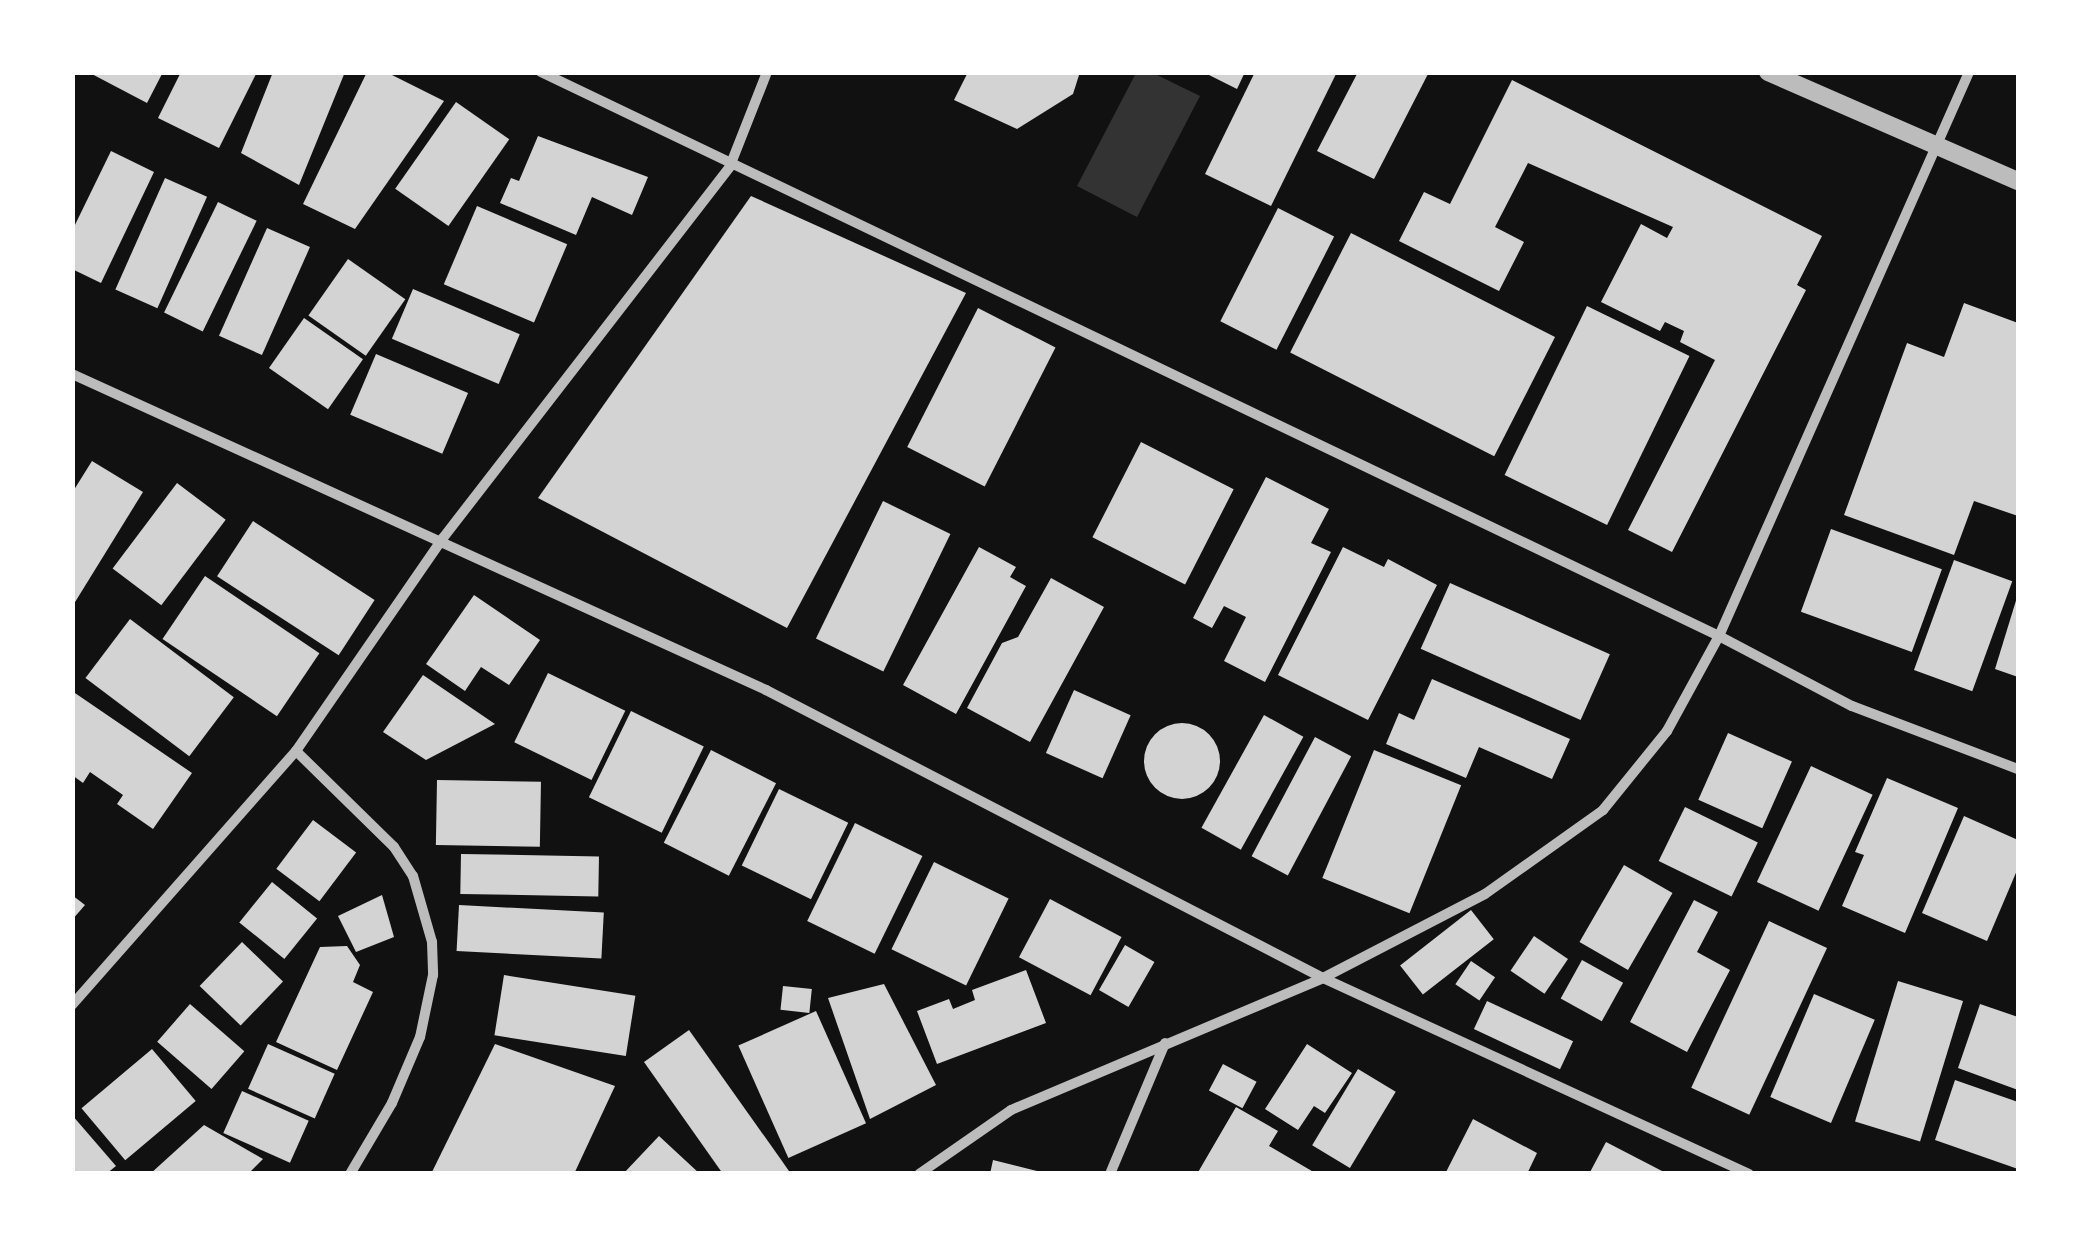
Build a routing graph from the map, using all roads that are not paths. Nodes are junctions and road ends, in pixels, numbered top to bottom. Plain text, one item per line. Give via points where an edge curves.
1 (541, 72) edge
2 (767, 72) edge
3 (1768, 72) edge
4 (1970, 72) edge
5 (1938, 151) junction
6 (730, 166) junction
7 (2018, 181) edge
8 (72, 374) edge
9 (443, 538) junction
10 (1720, 636) junction
11 (296, 751) junction
12 (2018, 769) edge
13 (1323, 978) junction
14 (72, 1005) edge
15 (1165, 1042) junction
16 (350, 1174) edge
17 (919, 1174) edge
18 (1110, 1174) edge
19 (1750, 1174) edge

1 - 6 street
2 - 6 street
3 - 5 street
4 - 5 street
5 - 7 street
5 - 10 street
6 - 9 street
6 - 10 street
8 - 9 street
9 - 11 street
9 - 13 street via 766,690
10 - 12 street via 1852,706
10 - 13 street via 1667,731 1603,810 1485,894
11 - 14 street
11 - 16 street via 371,819 413,876 427,913 433,975 420,1036 392,1103
13 - 15 street
13 - 19 street
15 - 17 street via 1012,1110
15 - 18 street

